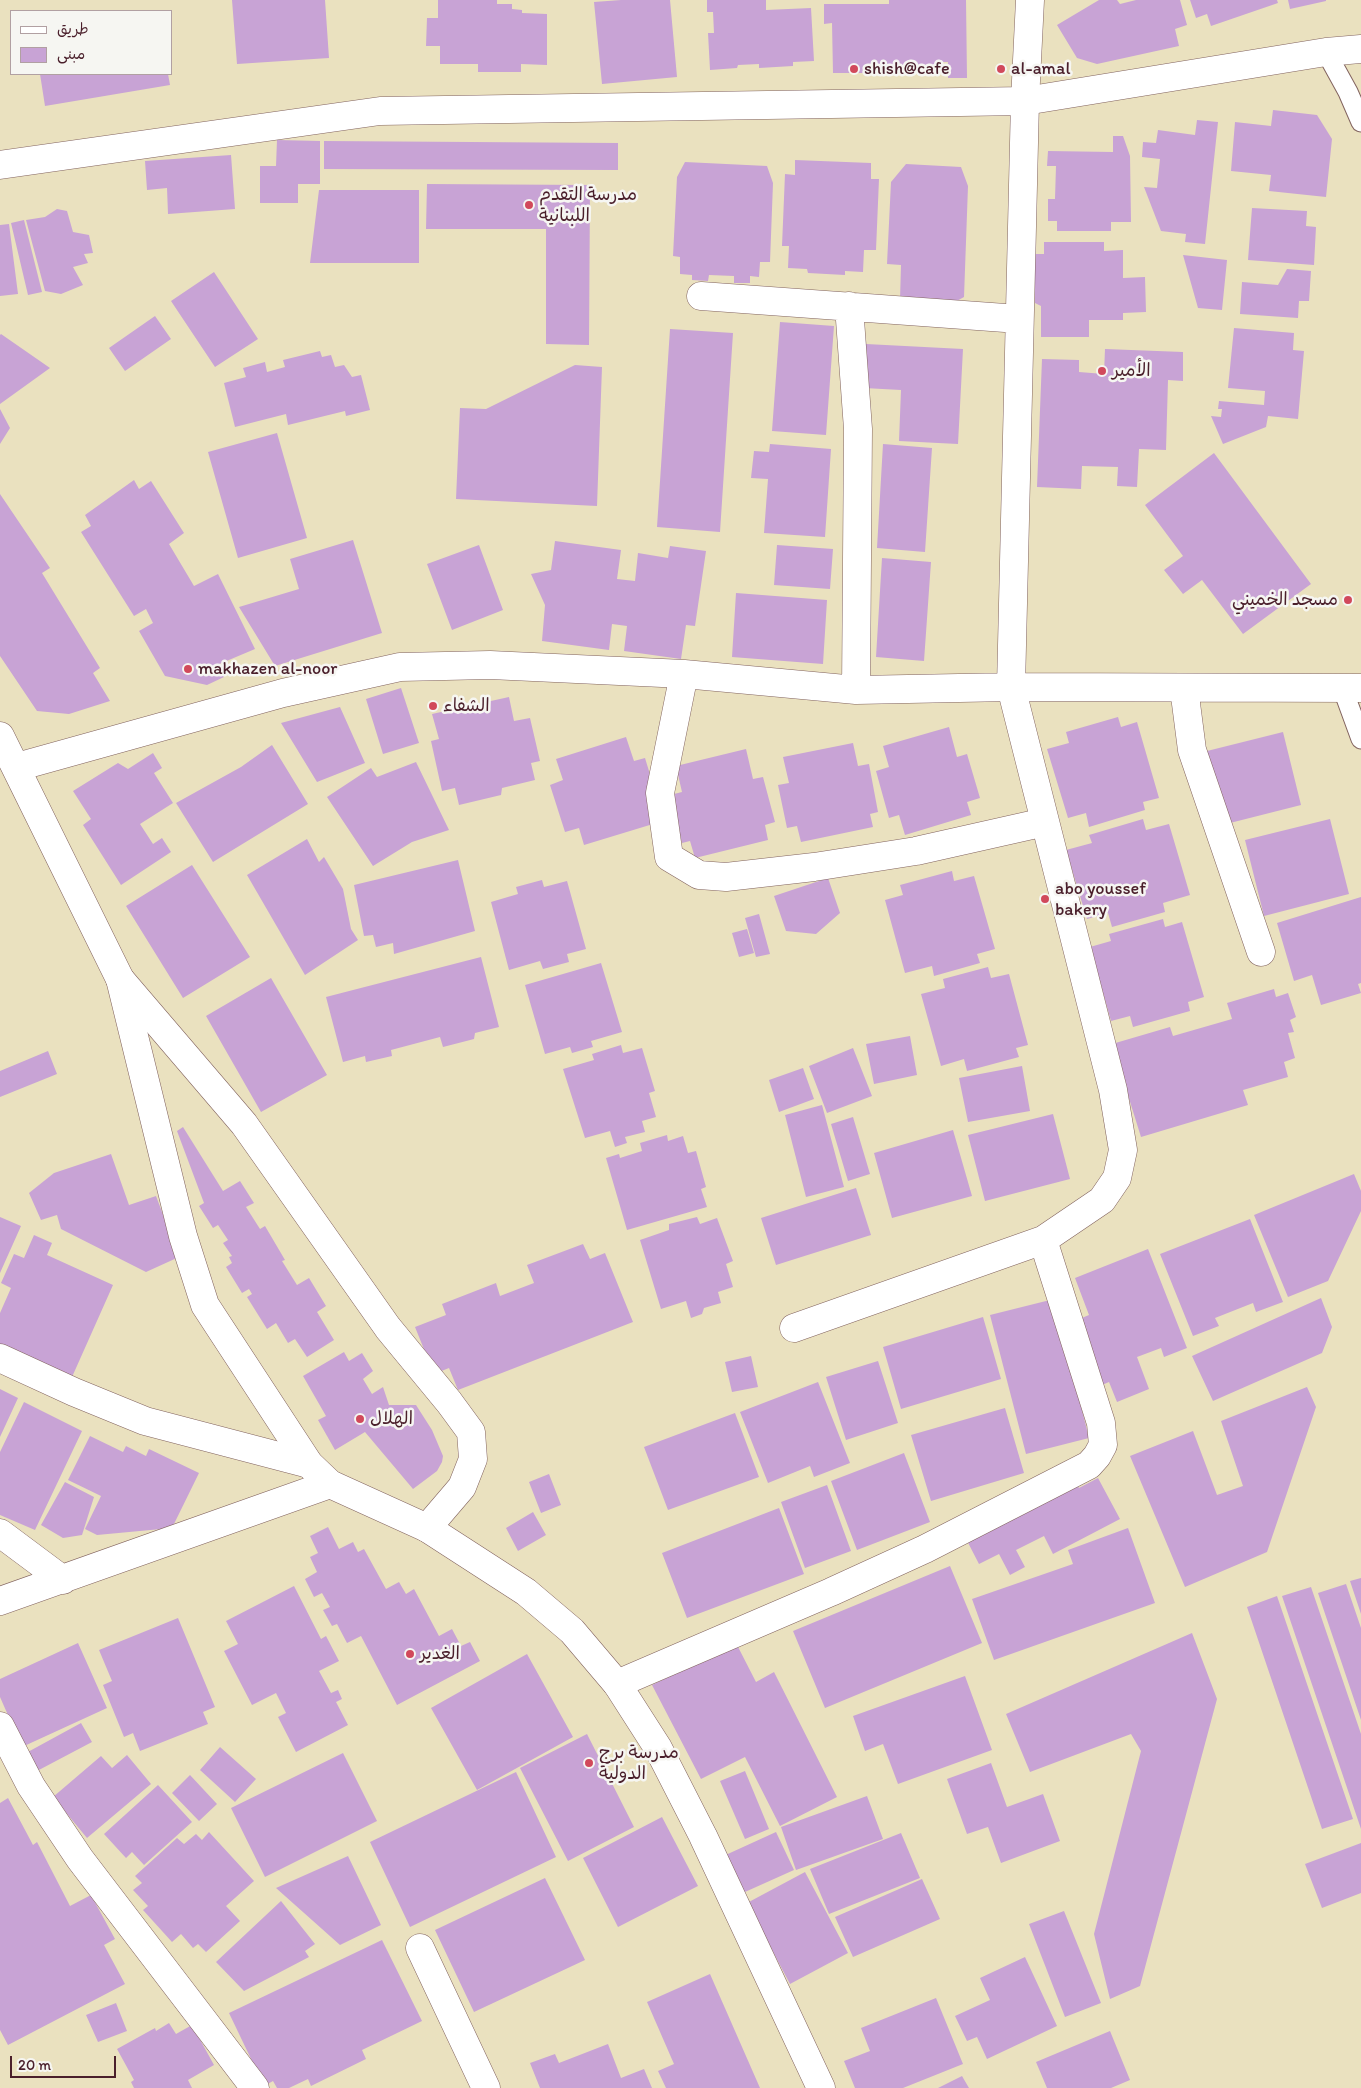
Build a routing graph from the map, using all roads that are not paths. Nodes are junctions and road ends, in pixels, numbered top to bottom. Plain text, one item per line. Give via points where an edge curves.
1 (1030, 0) edge
2 (1361, 49) edge
3 (1326, 52) junction
4 (1025, 101) junction
5 (1361, 122) edge
6 (0, 165) edge
7 (700, 296) dead end
8 (849, 306) junction
9 (1019, 319) junction
10 (684, 674) junction
11 (1010, 687) junction
12 (1184, 688) junction
13 (1352, 688) edge
14 (856, 690) junction
15 (0, 736) edge
16 (1361, 739) edge
17 (16, 767) junction
18 (1045, 822) junction
19 (1261, 952) dead end
20 (120, 979) junction
21 (1043, 1240) junction
22 (794, 1328) dead end
23 (0, 1358) edge
24 (309, 1464) junction
25 (330, 1484) junction
26 (427, 1528) junction
27 (0, 1532) edge
28 (63, 1580) junction
29 (0, 1601) edge
30 (616, 1684) junction
31 (0, 1726) edge
32 (420, 1948) dead end
33 (255, 2088) edge
34 (486, 2088) edge
35 (821, 2088) edge

1 - 4 street
2 - 3 street
3 - 4 street
3 - 5 lane
4 - 6 street via 380,111
4 - 9 street
7 - 8 street
8 - 9 street
8 - 14 street via 858,429
9 - 11 street
10 - 14 street
10 - 17 street via 490,665 400,667 283,693
10 - 18 street via 660,793 669,857 699,875 726,877 906,853
11 - 12 street
11 - 14 street
11 - 18 street
12 - 13 street
12 - 19 street via 1192,750
13 - 16 lane
15 - 17 street
17 - 20 street
18 - 21 street via 1113,1090 1123,1150 1117,1178 1102,1200
20 - 24 street via 182,1236 205,1305
20 - 26 street via 244,1124 388,1328 471,1432 473,1459 462,1487
21 - 22 street
21 - 30 street via 1101,1423 1103,1445 1089,1466 925,1549
23 - 24 street via 145,1420
24 - 25 street
25 - 26 street
25 - 28 street
26 - 30 street via 526,1592 572,1631
27 - 28 street
28 - 29 street
30 - 35 street via 658,1748 704,1836
31 - 33 street via 31,1786 80,1859
32 - 34 street

